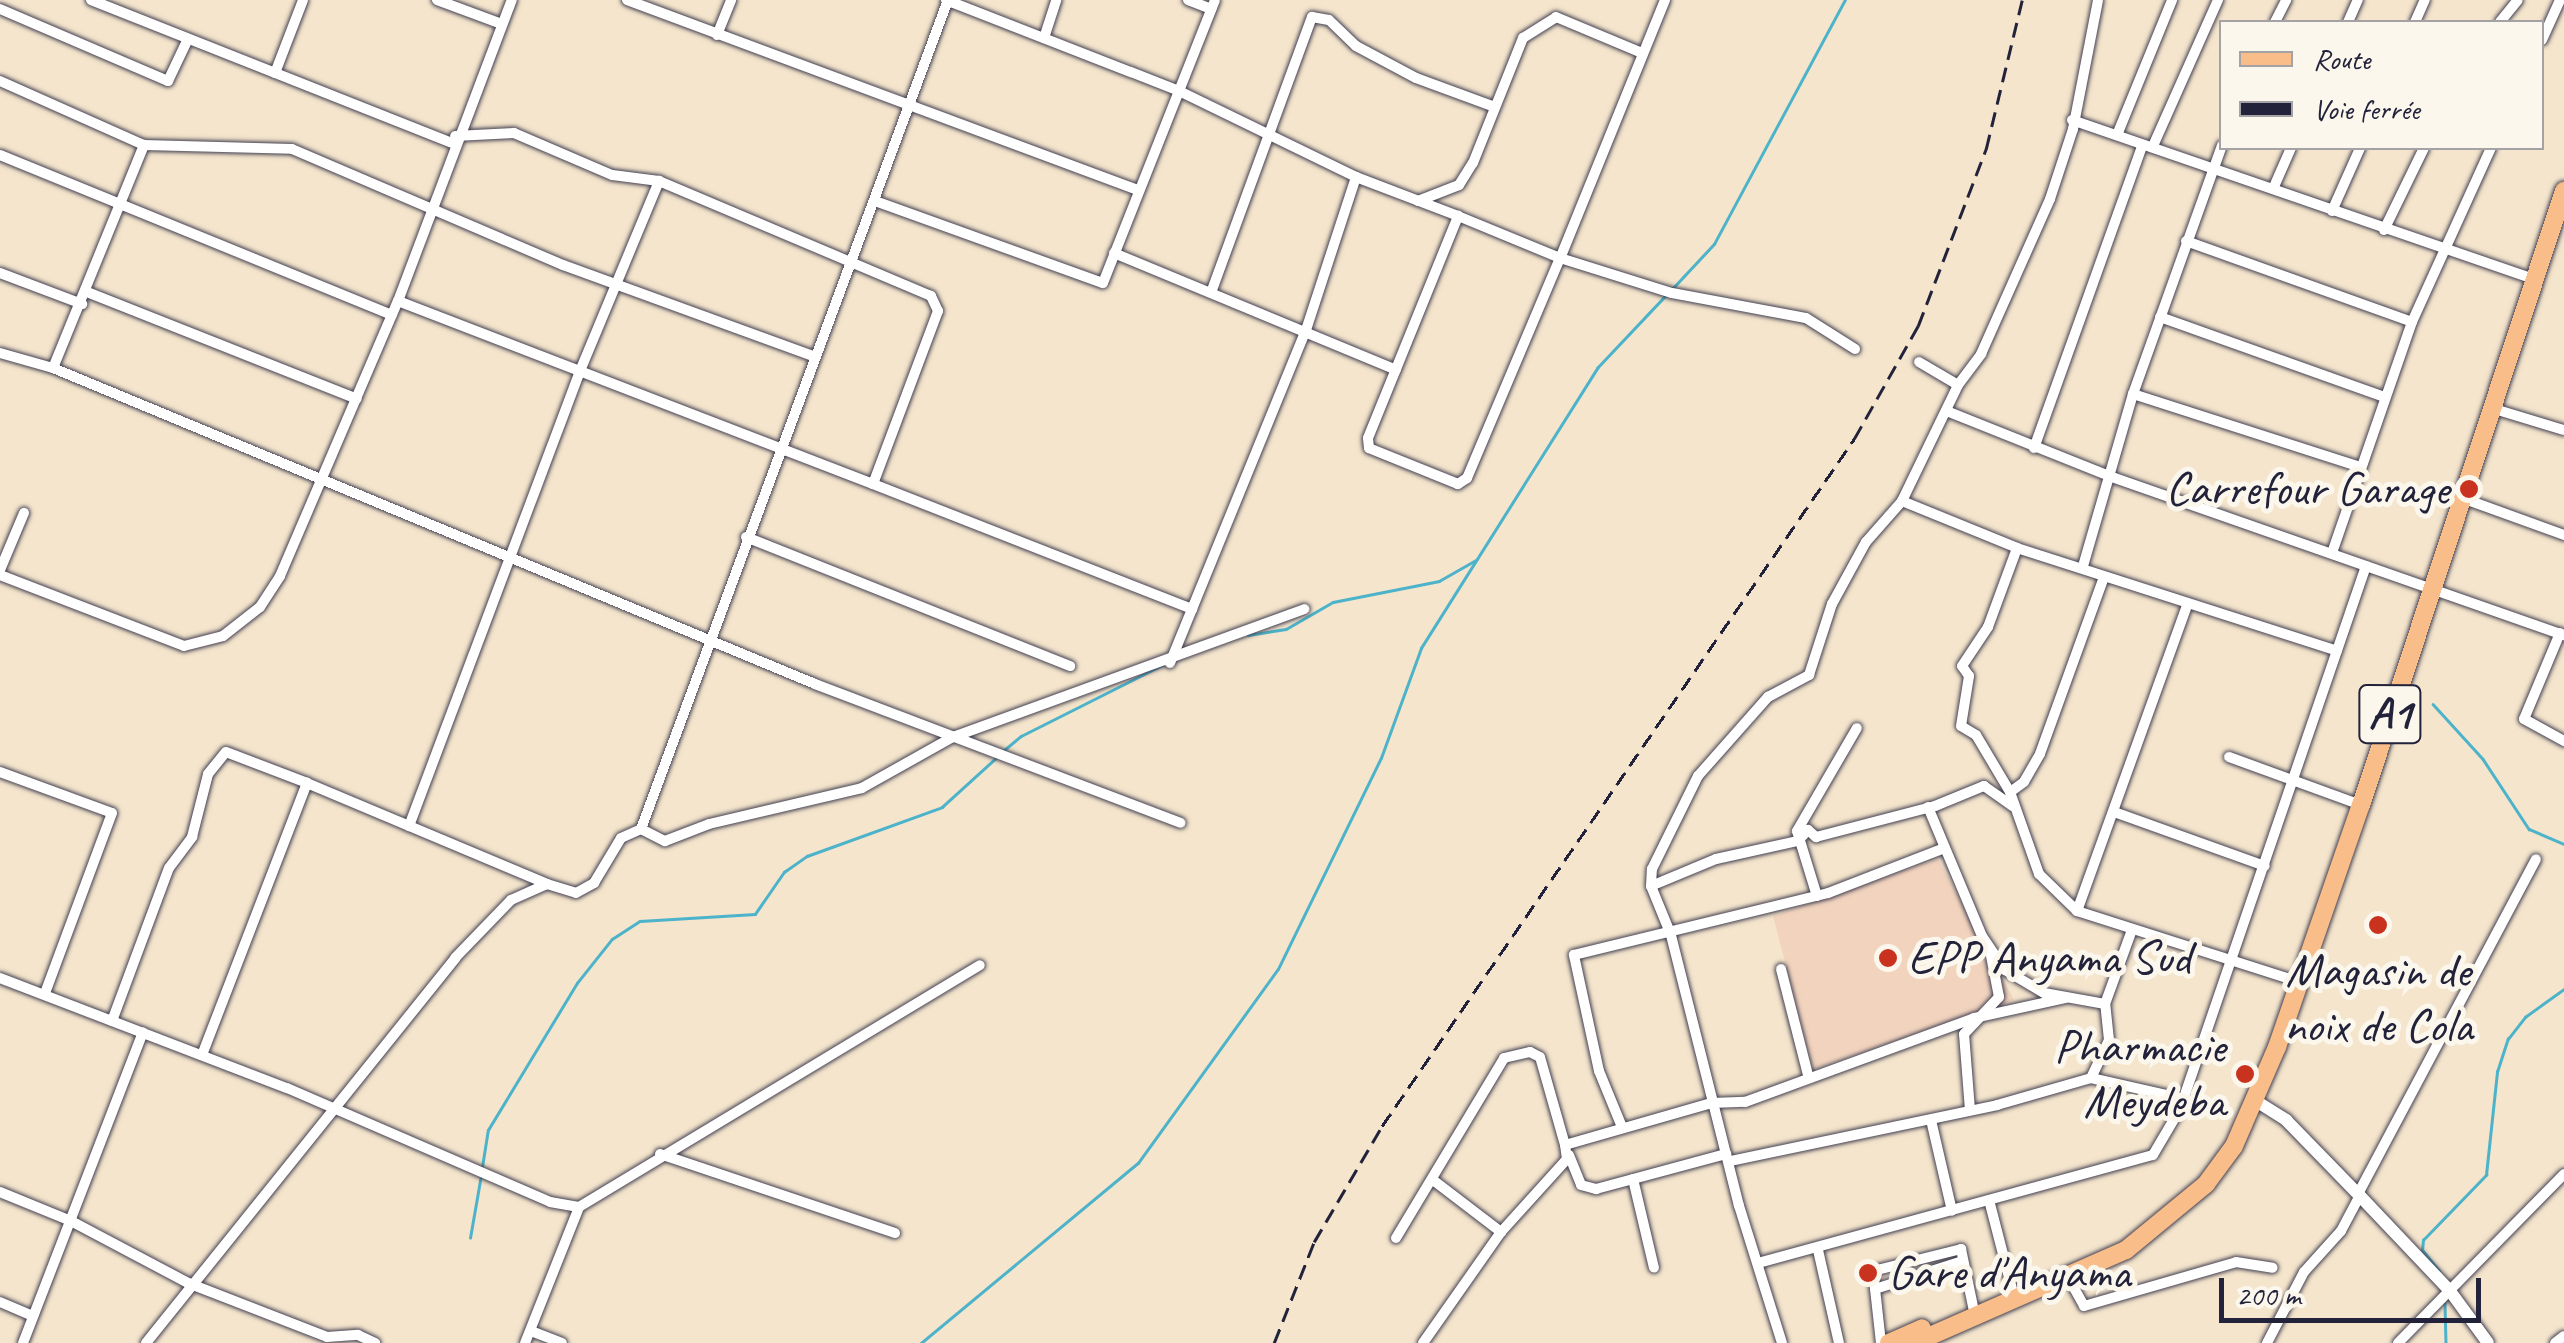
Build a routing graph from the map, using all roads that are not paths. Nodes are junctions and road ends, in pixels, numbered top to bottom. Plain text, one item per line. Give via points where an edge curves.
1 (98, 0) edge
2 (303, 0) edge
3 (437, 0) edge
4 (512, 0) edge
5 (626, 0) edge
6 (731, 0) edge
7 (947, 0) edge
8 (1056, 0) edge
9 (1188, 0) edge
10 (1665, 0) edge
11 (2098, 0) edge
12 (2172, 0) edge
13 (2218, 0) edge
14 (2518, 0) edge
15 (2560, 0) edge
16 (1213, 4) edge
17 (0, 9) edge
18 (2502, 20) edge
19 (502, 24) junction
20 (718, 35) junction
21 (2544, 36) edge
22 (1044, 38) junction
23 (186, 41) junction
24 (1642, 53) junction
25 (275, 74) junction
26 (0, 81) edge
27 (1179, 91) junction
28 (913, 103) junction
29 (1495, 106) junction
30 (2072, 120) junction
31 (2117, 135) junction
32 (1266, 136) junction
33 (454, 140) junction
34 (144, 145) junction
35 (2147, 146) junction
36 (2220, 150) edge
37 (2291, 150) edge
38 (2359, 150) edge
39 (2423, 150) edge
40 (2490, 150) edge
41 (0, 155) edge
42 (2212, 166) junction
43 (1356, 177) junction
44 (659, 181) junction
45 (2273, 189) junction
46 (1138, 190) junction
47 (2564, 191) edge
48 (122, 200) junction
49 (875, 201) junction
50 (1418, 201) junction
51 (429, 209) junction
52 (2332, 211) junction
53 (1458, 216) junction
54 (2384, 230) junction
55 (2557, 232) edge
56 (2186, 242) junction
57 (2443, 250) junction
58 (1114, 253) junction
59 (1560, 258) junction
60 (850, 261) junction
61 (0, 273) edge
62 (2532, 278) junction
63 (615, 281) junction
64 (1212, 290) junction
65 (87, 292) junction
66 (398, 302) junction
67 (82, 304) junction
68 (392, 315) junction
69 (2160, 317) junction
70 (2412, 322) junction
71 (1306, 330) junction
72 (1854, 349) dead end
73 (0, 353) edge
74 (813, 356) junction
75 (1918, 362) dead end
76 (53, 368) junction
77 (1396, 370) junction
78 (580, 371) junction
79 (1958, 386) junction
80 (2133, 394) junction
81 (2386, 397) junction
82 (356, 398) junction
83 (2492, 408) junction
84 (1949, 412) junction
85 (2564, 430) edge
86 (780, 448) junction
87 (2034, 448) junction
88 (2360, 467) junction
89 (2108, 476) junction
90 (319, 481) junction
91 (872, 484) junction
92 (2462, 498) junction
93 (1902, 501) junction
94 (24, 513) dead end
95 (2564, 536) edge
96 (746, 537) junction
97 (2017, 548) junction
98 (2332, 553) junction
99 (508, 559) junction
100 (2082, 566) junction
101 (2366, 566) junction
102 (0, 572) edge
103 (2104, 577) junction
104 (2431, 588) junction
105 (2188, 606) junction
106 (1304, 609) dead end
107 (1192, 610) junction
108 (2562, 634) edge
109 (713, 642) junction
110 (2337, 652) junction
111 (1170, 663) junction
112 (1070, 666) dead end
113 (1856, 728) dead end
114 (954, 737) junction
115 (2564, 741) edge
116 (2229, 758) dead end
117 (0, 772) edge
118 (2295, 781) junction
119 (307, 782) junction
120 (2010, 792) junction
121 (2360, 805) junction
122 (1928, 806) junction
123 (2014, 807) junction
124 (2114, 812) junction
125 (1180, 822) dead end
126 (409, 826) junction
127 (641, 829) junction
128 (1798, 841) junction
129 (1942, 850) junction
130 (2536, 859) dead end
131 (2265, 866) junction
132 (548, 884) junction
133 (1651, 886) junction
134 (1818, 896) junction
135 (2077, 910) junction
136 (2132, 930) junction
137 (1671, 935) junction
138 (1991, 953) junction
139 (2233, 960) junction
140 (980, 965) dead end
141 (1781, 969) dead end
142 (0, 978) edge
143 (2297, 981) junction
144 (44, 993) junction
145 (2066, 998) junction
146 (2105, 1004) junction
147 (1974, 1018) junction
148 (112, 1021) junction
149 (143, 1032) junction
150 (202, 1055) junction
151 (1808, 1075) junction
152 (2091, 1078) junction
153 (2184, 1098) junction
154 (2256, 1101) junction
155 (1711, 1103) junction
156 (332, 1110) junction
157 (1970, 1110) junction
158 (1930, 1120) junction
159 (1622, 1128) junction
160 (1567, 1144) junction
161 (660, 1154) junction
162 (1728, 1158) junction
163 (2564, 1174) edge
164 (1633, 1179) junction
165 (1433, 1180) junction
166 (0, 1192) edge
167 (2359, 1195) junction
168 (1989, 1200) junction
169 (579, 1207) junction
170 (1952, 1211) junction
171 (2173, 1214) junction
172 (71, 1220) junction
173 (1500, 1232) junction
174 (895, 1233) dead end
175 (1396, 1238) dead end
176 (1818, 1250) junction
177 (1964, 1261) junction
178 (1758, 1263) junction
179 (1654, 1268) dead end
180 (2272, 1268) dead end
181 (2068, 1277) junction
182 (188, 1283) junction
183 (2012, 1288) junction
184 (1875, 1289) junction
185 (2450, 1292) junction
186 (0, 1302) edge
187 (1974, 1311) junction
188 (34, 1316) junction
189 (531, 1330) junction
190 (2564, 1336) edge
191 (23, 1343) edge
192 (146, 1343) edge
193 (375, 1343) edge
194 (526, 1343) edge
195 (562, 1343) edge
196 (1422, 1343) edge
197 (1782, 1343) edge
198 (1839, 1343) edge
199 (1885, 1343) edge
200 (1914, 1343) edge
201 (2267, 1343) edge
202 (2398, 1343) edge
203 (2488, 1343) edge
204 (2555, 1343) edge

1 - 23 street
2 - 25 street
3 - 19 street
4 - 19 street
5 - 20 street
6 - 20 street
7 - 22 street
7 - 28 street
8 - 22 street
9 - 16 street
10 - 24 street
11 - 30 street
12 - 31 street
13 - 35 street
14 - 18 street
15 - 21 street
16 - 27 street
17 - 23 street via 168,81
19 - 33 street
20 - 28 street
22 - 27 street
23 - 25 street
24 - 29 street via 1556,17 1523,38
24 - 59 street
25 - 33 street
26 - 34 street
27 - 32 street
27 - 46 street
28 - 46 street
28 - 49 street
29 - 32 street via 1416,78 1356,46 1329,20 1312,17
29 - 50 street via 1458,185
30 - 31 street
30 - 79 street via 2020,271
31 - 35 street
32 - 43 street
32 - 64 street
33 - 44 street via 514,134 612,175
33 - 51 street
34 - 48 street
34 - 51 street via 292,149
35 - 42 street
35 - 87 street
36 - 42 street
37 - 45 street
38 - 52 street
39 - 54 street
40 - 57 street
41 - 48 street
42 - 45 street
42 - 56 street
43 - 50 street
43 - 71 street
44 - 60 street
44 - 63 street
45 - 52 street
46 - 58 street
47 - 55 main road, A1
48 - 65 street
48 - 68 street
49 - 58 street via 1103,283
49 - 60 street
50 - 53 street
51 - 63 street
51 - 66 street
52 - 54 street
53 - 59 street
53 - 77 street
54 - 57 street
55 - 62 main road, A1
56 - 69 street
56 - 70 street
57 - 62 street
57 - 70 street
58 - 64 street
59 - 72 street via 1672,293 1806,318
59 - 77 street via 1467,478 1458,484 1369,448
60 - 74 street
60 - 91 street via 939,303
61 - 67 street
62 - 83 main road, A1
63 - 74 street
63 - 78 street
64 - 71 street
65 - 67 street
65 - 82 street
66 - 68 street
66 - 78 street
67 - 76 street
68 - 82 street
69 - 80 street
69 - 81 street
70 - 81 street
71 - 77 street
71 - 107 street
73 - 76 street
74 - 86 street
75 - 79 street
76 - 90 street
78 - 86 street
78 - 99 street
79 - 84 street
80 - 88 street
80 - 89 street
81 - 88 street
82 - 90 street
83 - 85 street
83 - 92 main road, A1
84 - 87 street
84 - 93 street
86 - 91 street
86 - 96 street
87 - 89 street
88 - 98 street
89 - 98 street
89 - 100 street
90 - 99 street
90 - 102 street via 280,576 260,607 223,636 184,646
91 - 107 street
92 - 95 street
92 - 104 main road, A1
93 - 97 street
93 - 133 street via 1866,542 1832,604 1809,675 1768,697 1688,790 1656,854
94 - 102 street
96 - 109 street
96 - 112 street
97 - 100 street
97 - 120 street via 1988,627 1962,666 1969,676 1961,726 1976,734
98 - 101 street
99 - 109 street
99 - 126 street via 423,803
100 - 103 street
101 - 104 street
101 - 110 street
103 - 105 street
103 - 120 street via 2040,754
104 - 108 street
104 - 121 main road, A1
105 - 110 street
105 - 124 street
106 - 111 street
107 - 111 street
108 - 115 street via 2524,719
109 - 114 street
109 - 127 street
110 - 118 street
111 - 114 street
113 - 128 street via 1806,808
114 - 125 street
114 - 127 street via 862,788 665,841
116 - 118 street
117 - 144 street via 112,814
118 - 121 street
118 - 131 street
119 - 126 street
119 - 148 street via 226,752 208,774 192,837 169,868
119 - 150 street
120 - 123 street
121 - 143 main road, A1
122 - 123 street via 1989,786
122 - 128 street via 1816,836 1808,830
122 - 129 street
123 - 135 street via 2039,874
124 - 131 street
124 - 135 street
126 - 132 street
127 - 132 street via 621,838 594,883 576,894
128 - 133 street via 1716,859
128 - 134 street
129 - 134 street
129 - 138 street
130 - 167 street
131 - 139 street
132 - 156 street via 511,900 455,958
133 - 137 street
134 - 137 street
135 - 136 street
136 - 139 street
136 - 146 street
137 - 155 street
137 - 159 street via 1582,951 1573,960 1599,1071
138 - 145 street via 2028,987
138 - 147 street via 1998,997
139 - 143 street
139 - 153 street
140 - 161 street
141 - 151 street
142 - 144 street
143 - 154 main road, A1
144 - 148 street
145 - 146 street
145 - 147 street
146 - 152 street via 2108,1040
147 - 151 street
147 - 157 street via 1964,1034
148 - 149 street
149 - 150 street
149 - 172 street
150 - 156 street
151 - 155 street via 1745,1102
152 - 153 street
152 - 157 street
153 - 168 street via 2153,1155
154 - 167 street via 2286,1120
154 - 171 main road, A1 via 2222,1165
155 - 159 street
155 - 162 street
156 - 169 street via 550,1202
156 - 182 street
157 - 158 street
158 - 162 street
158 - 170 street
159 - 160 street
160 - 164 street via 1585,1188
160 - 165 street via 1540,1058 1530,1052 1509,1056 1486,1082
160 - 173 street via 1567,1159
161 - 169 street
161 - 174 street
162 - 164 street
162 - 178 street
163 - 185 street
164 - 179 street
165 - 173 street
165 - 175 street
166 - 172 street
167 - 185 street
167 - 201 street via 2341,1231 2304,1272
168 - 170 street
168 - 183 street
169 - 189 street
170 - 176 street
171 - 181 main road, A1 via 2126,1250
171 - 183 main road, A1
172 - 182 street
172 - 188 street
173 - 196 street
176 - 178 street
176 - 198 street
177 - 184 street
177 - 184 street via 1961,1250 1873,1270
177 - 187 street
178 - 197 street
180 - 181 street via 2236,1262 2084,1306
181 - 187 main road, A1
182 - 192 street
182 - 193 street via 328,1337 358,1335
183 - 187 main road, A1
184 - 199 street
185 - 202 street
185 - 203 street
186 - 188 street
187 - 199 main road, A1
187 - 200 main road, A1
188 - 191 street
189 - 194 street
189 - 195 street
190 - 204 street

